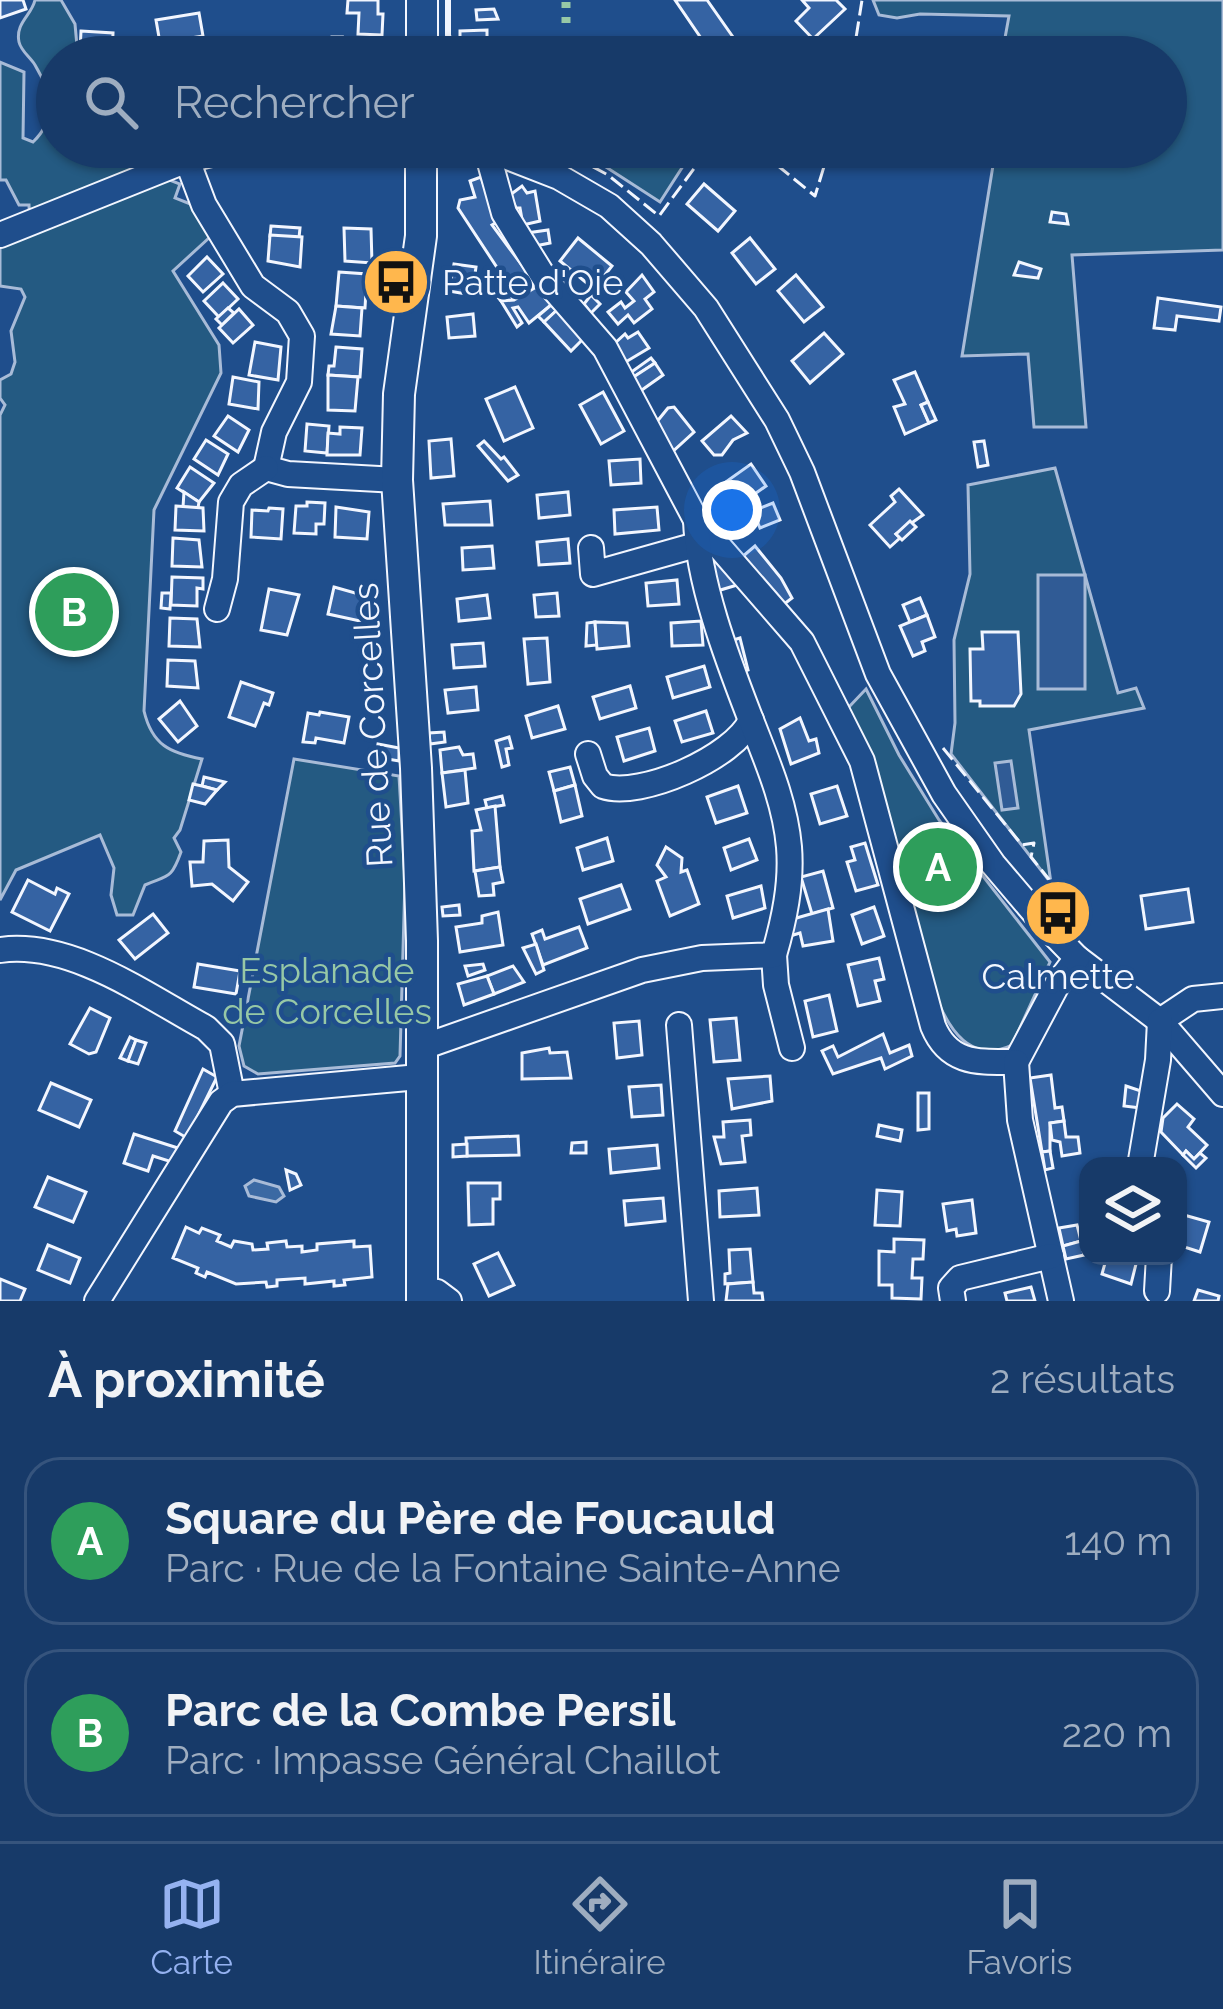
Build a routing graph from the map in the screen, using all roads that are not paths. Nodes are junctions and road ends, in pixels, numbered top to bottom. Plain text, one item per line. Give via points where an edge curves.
1 (422, 0) edge
2 (422, 36) edge
3 (167, 168) edge
4 (190, 168) edge
5 (421, 168) edge
6 (493, 168) edge
7 (536, 168) edge
8 (0, 235) edge
9 (266, 468) junction
10 (397, 480) junction
11 (696, 533) junction
12 (594, 573) dead end
13 (217, 609) dead end
14 (751, 720) junction
15 (588, 754) dead end
16 (0, 950) edge
17 (774, 956) junction
18 (1078, 958) junction
19 (1223, 996) edge
20 (1160, 1021) junction
21 (679, 1025) dead end
22 (792, 1048) dead end
23 (1016, 1062) junction
24 (420, 1063) junction
25 (232, 1094) junction
26 (1223, 1094) edge
27 (1142, 1157) edge
28 (1051, 1256) junction
29 (1158, 1265) edge
30 (1157, 1291) dead end
31 (431, 1298) edge
32 (97, 1301) edge
33 (701, 1301) edge
34 (952, 1301) edge
35 (1061, 1301) edge

1 - 2 main road
3 - 8 street
4 - 9 street via 253,286 288,312 302,336 299,382
5 - 10 main road, Rue de Corcelles
6 - 11 street via 504,213 545,279 605,348
7 - 18 street via 633,226 733,346 802,472 896,713 993,864
9 - 10 street
9 - 13 street via 231,502
10 - 24 main road, Rue de Corcelles via 416,768
11 - 12 street
11 - 14 street
11 - 23 street via 802,642 862,761 941,1044 968,1061
14 - 15 street via 722,753 633,789 603,786
14 - 17 street via 789,845
16 - 25 street via 71,960 206,1028 222,1044
17 - 22 street
17 - 24 street via 658,966
18 - 20 street
18 - 23 street
19 - 20 street via 1193,999
20 - 26 street
20 - 27 street
21 - 33 street
23 - 28 street via 1020,1120
24 - 25 street
24 - 31 main road, Rue de Corcelles
25 - 32 street via 212,1113
28 - 34 street via 960,1278
28 - 35 street
29 - 30 street

